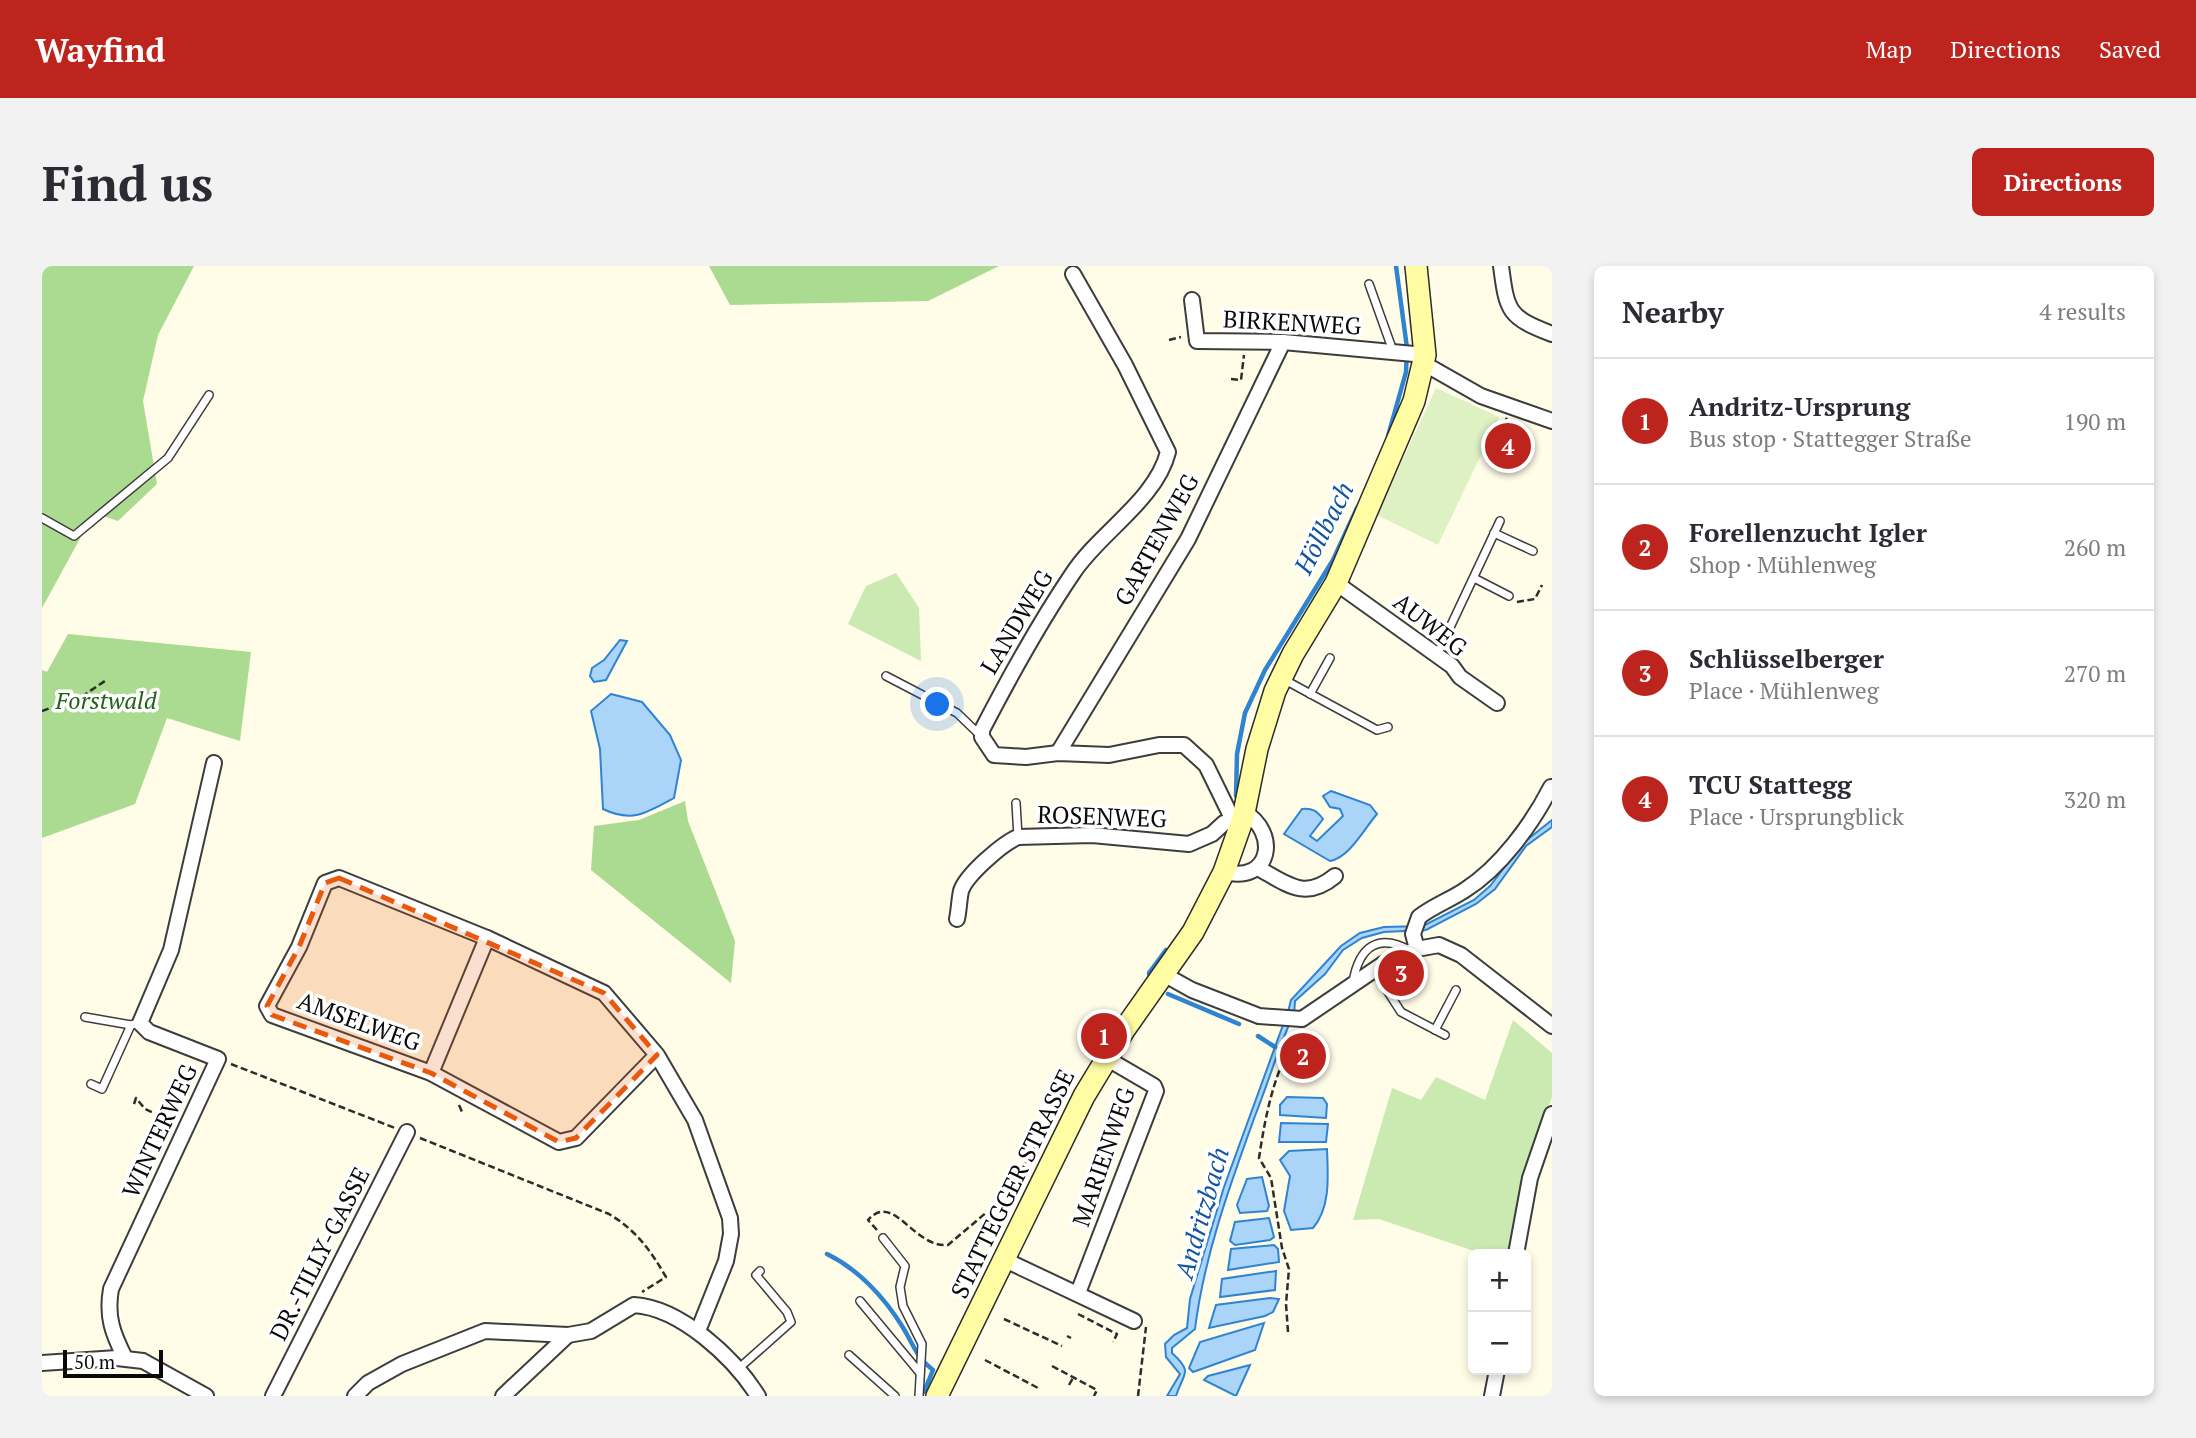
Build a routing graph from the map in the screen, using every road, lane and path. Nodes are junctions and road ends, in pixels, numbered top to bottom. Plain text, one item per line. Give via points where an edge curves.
1 (1416, 266) edge
2 (1501, 266) edge
3 (1073, 274) dead end
4 (1369, 284) dead end
5 (1192, 300) dead end
6 (1552, 334) edge
7 (1181, 337) dead end
8 (1169, 340) dead end
9 (1234, 341) junction
10 (1283, 342) junction
11 (1394, 352) junction
12 (1424, 359) junction
13 (1231, 379) dead end
14 (209, 395) dead end
15 (1511, 408) junction
16 (1551, 417) edge
17 (1495, 438) dead end
18 (42, 518) edge
19 (1500, 521) dead end
20 (1494, 533) junction
21 (1533, 551) dead end
22 (1474, 578) junction
23 (1336, 583) junction
24 (1542, 585) dead end
25 (1509, 596) joint
26 (1437, 655) junction
27 (1330, 658) dead end
28 (886, 676) dead end
29 (1280, 677) junction
30 (105, 681) dead end
31 (1310, 694) junction
32 (1497, 703) dead end
33 (42, 710) edge
34 (1388, 727) dead end
35 (982, 737) junction
36 (1058, 752) junction
37 (214, 763) dead end
38 (1550, 787) edge
39 (1016, 803) dead end
40 (1243, 815) junction
41 (1018, 837) junction
42 (1258, 868) junction
43 (1224, 872) junction
44 (1335, 876) dead end
45 (957, 919) dead end
46 (487, 938) junction
47 (1414, 950) junction
48 (1374, 970) junction
49 (1165, 975) junction
50 (1353, 983) junction
51 (1455, 990) dead end
52 (85, 1017) dead end
53 (1302, 1019) junction
54 (136, 1024) junction
55 (1552, 1026) edge
56 (1435, 1030) junction
57 (1445, 1035) dead end
58 (657, 1055) junction
59 (1106, 1058) junction
60 (218, 1059) junction
61 (431, 1073) junction
62 (91, 1084) dead end
63 (134, 1104) dead end
64 (1552, 1114) edge
65 (186, 1128) junction
66 (407, 1132) junction
67 (1061, 1141) junction
68 (883, 1238) joint
69 (1517, 1249) edge
70 (1003, 1259) junction
71 (760, 1271) dead end
72 (1078, 1293) junction
73 (860, 1301) dead end
74 (635, 1305) junction
75 (1077, 1314) dead end
76 (1004, 1319) dead end
77 (1134, 1321) joint
78 (698, 1331) junction
79 (1289, 1332) dead end
80 (568, 1335) junction
81 (1113, 1342) dead end
82 (1062, 1346) dead end
83 (849, 1355) dead end
84 (125, 1358) junction
85 (985, 1360) dead end
86 (42, 1363) edge
87 (1052, 1366) dead end
88 (738, 1369) junction
89 (921, 1374) junction
90 (1496, 1375) edge
91 (1073, 1378) junction
92 (1069, 1385) dead end
93 (1040, 1389) dead end
94 (206, 1396) edge
95 (273, 1396) edge
96 (355, 1396) edge
97 (503, 1396) edge
98 (758, 1396) edge
99 (895, 1396) edge
100 (919, 1396) edge
101 (937, 1396) edge
102 (1094, 1396) edge
103 (1138, 1396) edge
104 (1492, 1396) edge

1 - 12 main road, STATTEGGER STRASSE
2 - 6 street via 1508,307 1523,323
3 - 35 street, LANDWEG via 1168,452 1129,512 1074,570 1013,671
4 - 11 lane
5 - 9 street, BIRKENWEG via 1197,341
7 - 8 path
9 - 10 street, BIRKENWEG
9 - 13 path via 1236,354 1245,355 1241,380
10 - 11 street, BIRKENWEG
10 - 36 street, GARTENWEG via 1188,539
11 - 12 street, BIRKENWEG
12 - 15 street via 1481,396
12 - 23 main road, STATTEGGER STRASSE via 1414,401
14 - 18 lane via 168,458 74,536
15 - 16 street
15 - 17 path
19 - 20 lane
20 - 21 lane
20 - 22 lane
22 - 25 lane
22 - 26 lane
23 - 26 street, AUWEG
23 - 29 main road, STATTEGGER STRASSE
24 - 25 path via 1535,599 1518,603
26 - 32 street, AUWEG
27 - 31 lane
28 - 35 lane via 957,713
29 - 31 lane
29 - 40 main road, STATTEGGER STRASSE via 1257,749
30 - 33 path via 81,697
31 - 34 lane via 1377,730
35 - 36 street via 994,755
36 - 40 street via 1109,755 1159,745 1184,746 1206,765 1230,814
37 - 54 street via 171,950
38 - 47 street via 1531,821 1491,869 1465,890 1424,912 1414,928
39 - 41 lane
40 - 41 street, ROSENWEG via 1189,844 1092,835
40 - 42 street via 1263,830 1265,847
40 - 43 main road, STATTEGGER STRASSE
41 - 45 street, ROSENWEG via 967,880
42 - 43 street via 1248,873
42 - 44 street via 1298,890 1322,887
43 - 49 main road, STATTEGGER STRASSE via 1194,932
46 - 58 street, AMSELWEG via 604,993
46 - 61 street
46 - 61 street, AMSELWEG via 339,878 325,883 299,947 267,1006 272,1015
47 - 48 street
47 - 50 lane via 1396,943 1374,944 1362,954
47 - 55 street via 1439,945 1453,950
48 - 50 street
48 - 56 lane via 1401,1013
49 - 53 street via 1256,1015
49 - 59 main road, STATTEGGER STRASSE
50 - 53 street
51 - 56 lane
52 - 54 lane
53 - 79 path via 1273,1083 1259,1158 1271,1178 1289,1269
54 - 60 street, WINTERWEG
54 - 62 lane via 102,1089
56 - 57 lane
58 - 61 street, AMSELWEG via 576,1139 559,1142
58 - 78 street, AMSELWEG via 695,1120 730,1218 726,1261
59 - 67 main road, STATTEGGER STRASSE
59 - 72 street, MARIENWEG via 1156,1091
60 - 65 street, WINTERWEG
60 - 66 path
63 - 65 path via 136,1098 145,1109
64 - 69 street via 1530,1178
65 - 84 street, WINTERWEG via 111,1289 107,1308 111,1331
66 - 74 path via 609,1214 628,1226 650,1249 666,1277 640,1293
66 - 95 street, DR.-TILLY-GASSE
67 - 68 path via 1048,1137 1036,1145 1007,1195 948,1245 927,1242 895,1213 883,1211 868,1220
67 - 70 main road, STATTEGGER STRASSE
68 - 89 lane via 905,1266 900,1287 903,1306 922,1344
70 - 72 street
70 - 101 main road, STATTEGGER STRASSE
71 - 88 lane via 756,1275 791,1322
72 - 77 street
73 - 89 lane
74 - 78 street via 661,1310
74 - 80 street via 591,1331
75 - 81 path via 1117,1334
76 - 82 path
77 - 103 path via 1146,1325
78 - 88 street
80 - 96 street via 485,1331 402,1364
80 - 97 street
83 - 99 lane
84 - 86 street
84 - 94 street via 143,1361
85 - 93 path
87 - 91 path
88 - 98 street
89 - 100 lane
90 - 104 street
91 - 92 path
91 - 102 path via 1097,1390

